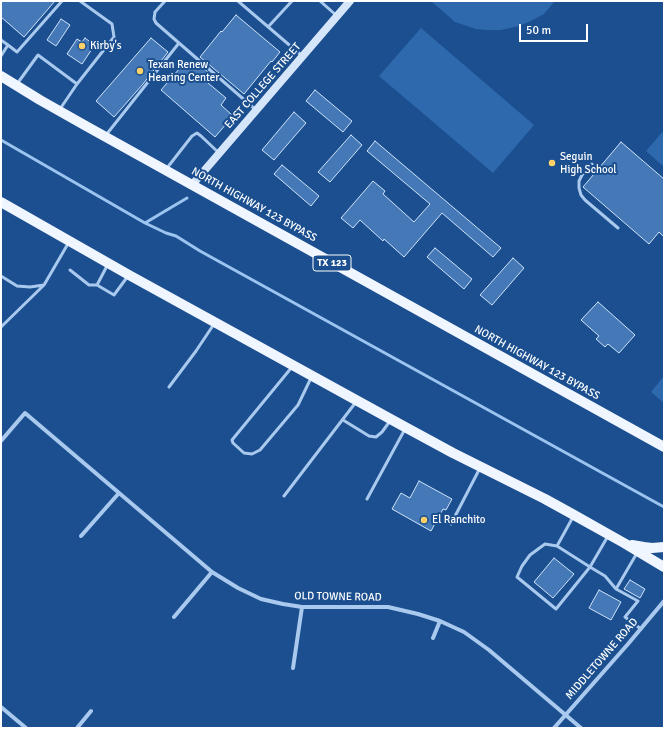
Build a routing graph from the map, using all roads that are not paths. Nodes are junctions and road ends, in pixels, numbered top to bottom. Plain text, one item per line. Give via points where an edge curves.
1 (62, 1) edge
2 (80, 1) edge
3 (165, 1) edge
4 (238, 1) edge
5 (292, 1) edge
6 (320, 1) edge
7 (350, 1) edge
8 (337, 16) junction
9 (268, 27) junction
10 (1, 40) edge
11 (179, 43) junction
12 (8, 45) junction
13 (1, 56) edge
14 (302, 57) junction
15 (1, 76) edge
16 (77, 84) junction
17 (16, 85) junction
18 (59, 110) junction
19 (256, 110) junction
20 (105, 136) junction
21 (220, 153) junction
22 (592, 164) dead end
23 (166, 170) junction
24 (192, 185) junction
25 (1, 202) edge
26 (618, 228) dead end
27 (69, 242) junction
28 (108, 264) junction
29 (70, 270) dead end
30 (129, 275) junction
31 (1, 276) edge
32 (44, 285) junction
33 (97, 285) junction
34 (214, 322) junction
35 (1, 328) edge
36 (293, 365) junction
37 (312, 376) junction
38 (169, 387) dead end
39 (358, 401) junction
40 (391, 419) junction
41 (343, 420) junction
42 (406, 427) junction
43 (1, 441) edge
44 (664, 448) edge
45 (481, 466) junction
46 (119, 493) junction
47 (284, 496) dead end
48 (367, 499) dead end
49 (574, 515) junction
50 (451, 524) dead end
51 (609, 534) junction
52 (81, 536) dead end
53 (624, 543) junction
54 (557, 546) junction
55 (664, 547) edge
56 (638, 551) junction
57 (590, 567) junction
58 (664, 567) edge
59 (212, 572) junction
60 (616, 589) junction
61 (664, 602) edge
62 (302, 607) junction
63 (174, 617) dead end
64 (440, 621) junction
65 (641, 629) junction
66 (433, 638) dead end
67 (293, 668) dead end
68 (1, 707) edge
69 (91, 711) dead end
70 (565, 714) junction
71 (26, 728) edge
72 (77, 728) edge
73 (554, 728) edge
74 (581, 728) edge

1 - 12 lane via 17,52
2 - 16 lane via 112,24 114,37
3 - 11 lane via 155,12 154,19
4 - 9 lane
5 - 9 lane
6 - 8 lane
7 - 8 street, EAST COLLEGE STREET
8 - 14 street, EAST COLLEGE STREET
9 - 14 lane
10 - 12 lane
11 - 19 lane
11 - 20 lane
12 - 13 lane
14 - 19 street, EAST COLLEGE STREET
15 - 17 main road, NORTH HIGHWAY 123 BYPASS / TX 123
16 - 17 lane via 38,55
16 - 18 lane
17 - 18 main road, NORTH HIGHWAY 123 BYPASS / TX 123
18 - 20 main road, NORTH HIGHWAY 123 BYPASS / TX 123
19 - 21 street, EAST COLLEGE STREET
20 - 23 main road, NORTH HIGHWAY 123 BYPASS / TX 123
21 - 23 lane via 197,133
21 - 24 street, EAST COLLEGE STREET
22 - 26 lane via 579,181 581,195
23 - 24 main road, NORTH HIGHWAY 123 BYPASS / TX 123
24 - 44 main road, NORTH HIGHWAY 123 BYPASS / TX 123
25 - 27 main road
27 - 28 main road
27 - 32 lane
28 - 30 main road
28 - 33 lane
29 - 33 lane via 89,285
30 - 33 lane via 114,295
30 - 34 main road
31 - 32 lane via 17,286
32 - 35 lane
34 - 36 main road
34 - 38 lane
36 - 37 main road
36 - 37 lane via 232,440 244,453 252,454 260,450 298,405
37 - 39 main road
39 - 40 main road
39 - 41 lane
40 - 41 lane via 376,437 369,436
40 - 42 main road
41 - 47 lane
42 - 45 main road
42 - 48 lane
43 - 46 street, OLD TOWNE ROAD via 25,413
45 - 49 main road
45 - 50 lane
46 - 52 street
46 - 59 street, OLD TOWNE ROAD
49 - 51 main road
49 - 54 lane
51 - 53 main road
51 - 57 lane
53 - 55 main road via 652,548
53 - 56 main road
54 - 57 lane
54 - 57 lane via 545,544 530,556 517,577 556,610
56 - 58 main road
56 - 60 lane
57 - 60 lane via 605,576
59 - 62 street, OLD TOWNE ROAD via 261,599
59 - 63 street
60 - 65 lane via 638,601 626,617
61 - 65 street, MIDDLETOWNE ROAD
62 - 64 street, OLD TOWNE ROAD via 388,607
62 - 67 street
64 - 66 street
64 - 70 street, OLD TOWNE ROAD via 464,632 489,650
65 - 70 street, MIDDLETOWNE ROAD
68 - 71 street
69 - 72 street
70 - 73 street, MIDDLETOWNE ROAD
70 - 74 street, OLD TOWNE ROAD

